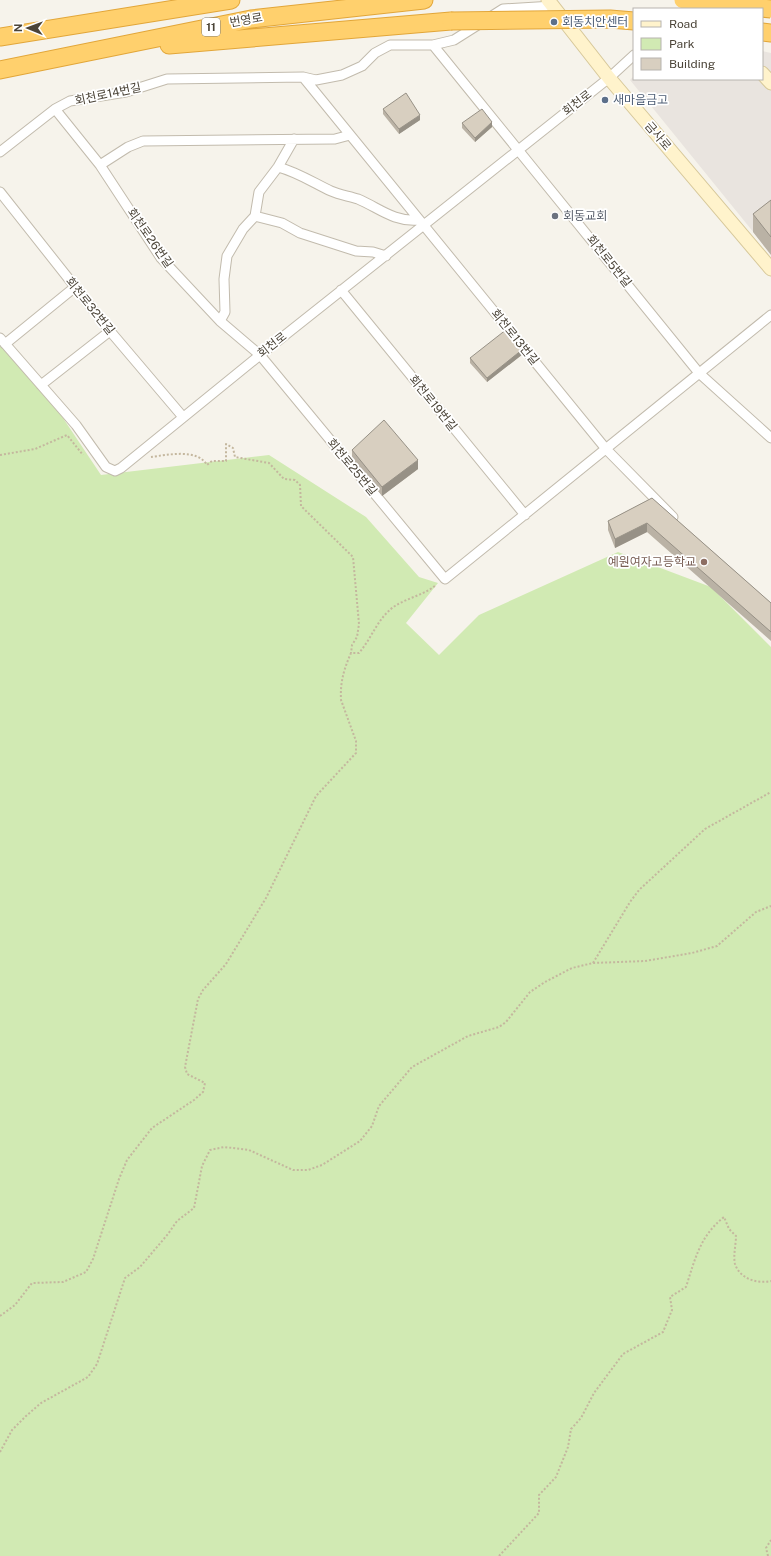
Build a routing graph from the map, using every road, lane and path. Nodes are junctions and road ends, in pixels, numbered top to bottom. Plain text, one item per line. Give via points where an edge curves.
1 (175, 0) edge
2 (231, 0) edge
3 (424, 0) edge
4 (683, 0) edge
5 (696, 0) edge
6 (699, 0) edge
7 (550, 3) edge
8 (503, 4) edge
9 (687, 8) edge
10 (706, 8) edge
11 (761, 8) edge
12 (97, 20) junction
13 (633, 21) edge
14 (0, 37) edge
15 (433, 45) junction
16 (99, 50) junction
17 (633, 56) edge
18 (0, 70) edge
19 (763, 74) edge
20 (302, 77) junction
21 (609, 78) junction
22 (771, 83) edge
23 (55, 109) junction
24 (350, 135) junction
25 (294, 139) junction
26 (518, 148) junction
27 (0, 152) edge
28 (100, 166) junction
29 (278, 167) junction
30 (0, 192) edge
31 (255, 216) junction
32 (421, 223) junction
33 (386, 256) junction
34 (771, 269) edge
35 (75, 287) junction
36 (341, 290) junction
37 (771, 315) edge
38 (220, 321) junction
39 (110, 331) junction
40 (3, 341) edge
41 (260, 355) junction
42 (699, 373) junction
43 (41, 386) junction
44 (183, 417) junction
45 (771, 438) edge
46 (606, 449) junction
47 (0, 455) edge
48 (147, 458) dead end
49 (88, 459) dead end
50 (525, 515) junction
51 (677, 522) edge
52 (445, 579) junction
53 (351, 653) junction
54 (771, 792) edge
55 (771, 906) edge
56 (593, 963) junction
57 (771, 1281) edge
58 (0, 1316) edge
59 (0, 1452) edge
60 (771, 1540) edge
61 (499, 1556) edge
62 (768, 1556) edge

1 - 12 highway
2 - 12 highway, 번영로 / 11
3 - 16 highway, 번영로 / 11 via 251,19
4 - 11 highway, bridge
5 - 9 street
6 - 10 main road
7 - 8 street
7 - 21 main road, 금사로
8 - 15 street, 회천로14번길 via 454,40
12 - 14 highway, 번영로 / 11
13 - 16 highway, bridge via 451,21
15 - 20 street, 회천로14번길 via 390,45 362,66 342,75 316,80
15 - 26 street
16 - 18 highway, 번영로 / 11
17 - 21 street, 회천로
19 - 22 main road
20 - 23 street, 회천로14번길 via 167,79 126,92 70,101
20 - 24 street
21 - 26 street, 회천로
21 - 34 main road, 금사로
23 - 27 street, 회천로14번길
23 - 28 street, 회천로26번길
24 - 25 street via 335,139
24 - 32 street
25 - 28 street via 143,141 128,147
25 - 29 street
26 - 32 street, 회천로
26 - 42 street, 회천로5번길
28 - 38 street, 회천로26번길 via 161,258
29 - 31 street via 259,192
29 - 32 street via 290,170 334,192 358,199 387,215
30 - 35 street, 회천로32번길
31 - 33 street via 282,223 300,232 356,251
31 - 38 street via 243,229 227,256 224,279 225,312
32 - 33 street, 회천로
32 - 46 street, 회천로13번길
33 - 36 street, 회천로
35 - 39 street, 회천로32번길
35 - 40 street, 회천로
36 - 41 street, 회천로
36 - 50 street, 회천로19번길
37 - 42 street
38 - 41 street, 회천로26번길
39 - 43 street
39 - 44 street, 회천로32번길
40 - 43 street, 회천로
41 - 44 street, 회천로
41 - 52 street, 회천로25번길
42 - 45 street, 회천로5번길
42 - 46 street
43 - 44 street, 회천로 via 76,425 106,467 115,471 122,468
46 - 50 street
46 - 51 street, 회천로13번길
47 - 49 path via 34,449 67,435
48 - 53 path via 192,454 207,465 212,461 226,461 226,444 233,448 235,457 269,462 284,479 295,480 300,485 301,506 353,557 359,624
50 - 52 street
52 - 53 path via 394,607 379,622 369,642 359,653
53 - 58 path via 342,673 341,700 356,741 356,752 316,796 266,898 226,964 198,999 185,1066 187,1074 205,1083 203,1092 152,1128 127,1160 118,1179 93,1259 86,1272 63,1282 32,1283 15,1305
54 - 56 path via 705,829 640,890
55 - 56 path via 756,912 717,946 645,961
56 - 59 path via 572,968 530,992 500,1027 468,1036 412,1067 379,1106 372,1126 360,1141 322,1165 308,1170 293,1170 249,1150 224,1147 210,1150 202,1166 194,1208 177,1221 140,1267 125,1278 97,1364 88,1377 41,1404 26,1416 12,1430
57 - 61 path via 762,1283 744,1277 735,1264 736,1236 728,1229 724,1217 711,1227 697,1252 686,1287 670,1296 672,1310 663,1332 623,1354 594,1394 581,1418 570,1429 568,1447 556,1477 540,1495 539,1513
60 - 62 path via 766,1548

